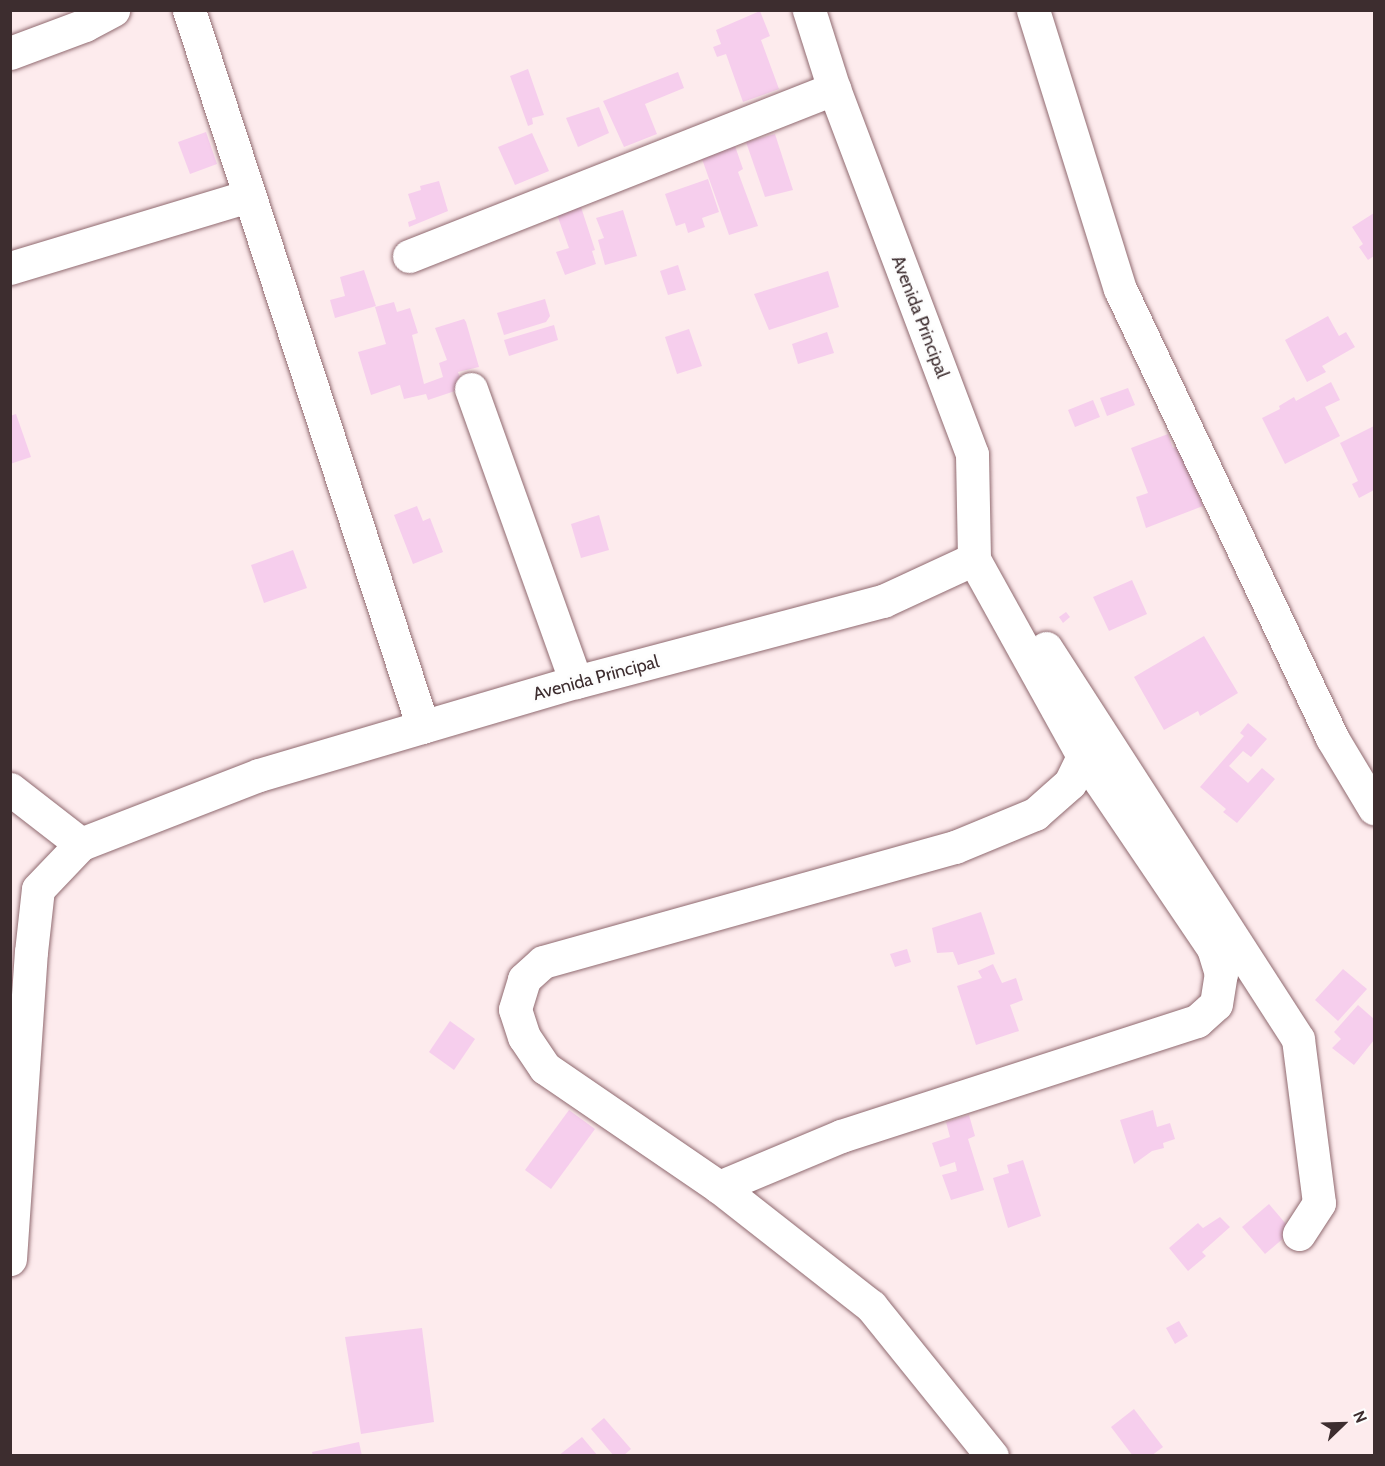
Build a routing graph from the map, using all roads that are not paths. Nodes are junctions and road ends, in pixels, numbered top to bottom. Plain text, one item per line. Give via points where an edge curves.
1 (113, 10) edge
2 (189, 10) edge
3 (809, 10) edge
4 (1033, 10) edge
5 (10, 53) edge
6 (834, 89) junction
7 (248, 196) junction
8 (410, 256) dead end
9 (10, 268) edge
10 (471, 389) dead end
11 (974, 559) junction
12 (576, 682) junction
13 (423, 727) junction
14 (1083, 756) junction
15 (10, 789) edge
16 (1374, 808) edge
17 (81, 844) junction
18 (21, 953) edge
19 (719, 1187) junction
20 (1299, 1234) dead end
21 (10, 1259) edge
22 (992, 1455) edge

1 - 5 street via 85,25
2 - 7 street
3 - 6 street, Avenida Principal
4 - 16 street via 1120,289 1332,738
6 - 8 street
6 - 11 street, Avenida Principal via 972,454
7 - 9 street
7 - 13 street
10 - 12 street
11 - 12 street, Avenida Principal via 883,601
11 - 14 street
11 - 20 street via 1008,580 1037,633 1299,1039 1319,1203
12 - 13 street, Avenida Principal
13 - 17 street, Avenida Principal via 258,774
14 - 19 street via 1214,948 1221,974 1216,1004 1197,1021 841,1136
14 - 19 street via 1070,783 1035,814 955,847 543,962 524,979 515,1009 524,1037 545,1068
15 - 17 street
17 - 18 street, Avenida Principal via 38,889
18 - 21 street, Avenida Principal
19 - 22 street via 871,1306

